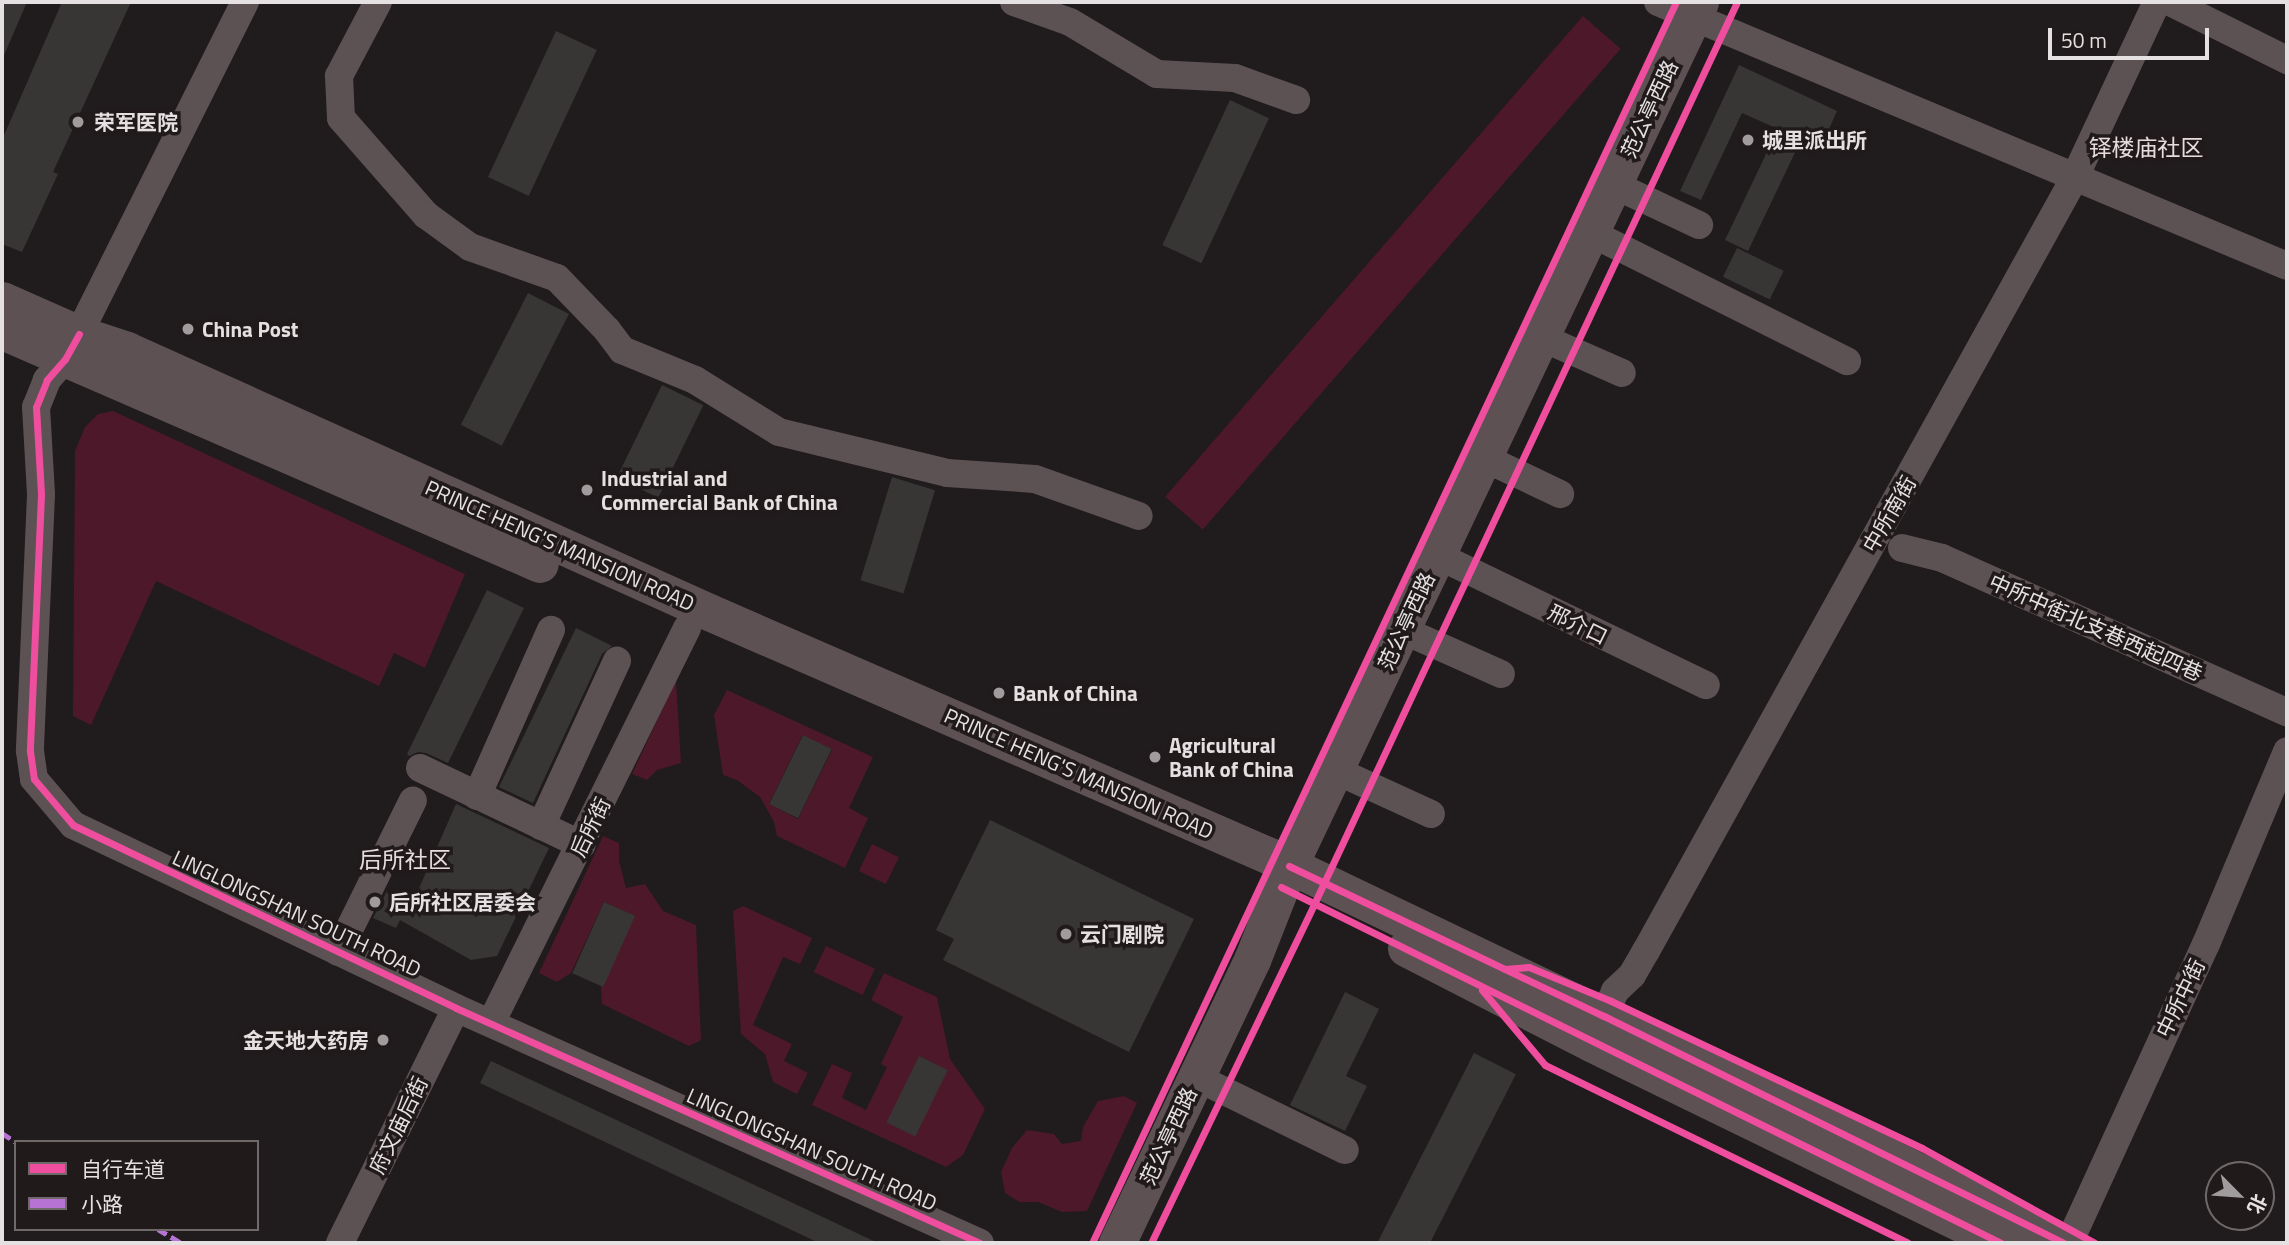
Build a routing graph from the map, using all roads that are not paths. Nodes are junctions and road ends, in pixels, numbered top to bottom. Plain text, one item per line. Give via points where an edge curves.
1 (245, 2) edge
2 (378, 2) edge
3 (1014, 2) edge
4 (1658, 2) edge
5 (2157, 2) edge
6 (2170, 2) edge
7 (1703, 10) edge
8 (2287, 60) edge
9 (1296, 100) dead end
10 (2074, 178) junction
11 (1625, 190) junction
12 (1699, 225) dead end
13 (1603, 239) junction
14 (2287, 266) edge
15 (2, 300) edge
16 (2, 331) edge
17 (1554, 343) junction
18 (72, 346) junction
19 (1847, 361) dead end
20 (1622, 373) dead end
21 (1497, 464) junction
22 (1560, 494) dead end
23 (1139, 516) dead end
24 (1902, 548) dead end
25 (1451, 562) junction
26 (687, 628) junction
27 (551, 630) dead end
28 (1416, 636) junction
29 (617, 661) dead end
30 (1501, 674) dead end
31 (1706, 685) dead end
32 (2287, 712) edge
33 (2287, 751) edge
34 (420, 768) dead end
35 (1350, 777) junction
36 (477, 796) junction
37 (413, 800) dead end
38 (1431, 814) dead end
39 (541, 826) junction
40 (582, 845) junction
41 (1293, 880) junction
42 (338, 952) junction
43 (456, 1008) junction
44 (1604, 1016) junction
45 (491, 1024) junction
46 (1210, 1084) junction
47 (1345, 1150) dead end
48 (340, 1243) edge
49 (980, 1243) edge
50 (1118, 1243) edge
51 (1134, 1243) edge
52 (2001, 1243) edge
53 (2066, 1243) edge

1 - 18 street, LINGLONGSHAN SOUTH ROAD
2 - 23 street via 339,76 341,118 426,215 470,247 557,278 622,350 695,380 779,432 947,473 1035,479
3 - 9 street via 1070,22 1157,74 1235,78
4 - 7 street
5 - 10 street, 中所南街
6 - 8 street
7 - 10 street
7 - 11 main road, 范公亭西路
7 - 41 main road, 范公亭西路
10 - 14 street
10 - 44 street, 中所南街 via 1646,951 1615,992
11 - 12 street
11 - 13 main road, 范公亭西路
13 - 17 main road, 范公亭西路
13 - 19 street
15 - 18 main road
16 - 18 main road
17 - 20 street
17 - 21 main road, 范公亭西路
18 - 26 main road, PRINCE HENG'S MANSION ROAD via 129,383
18 - 41 main road, PRINCE HENG'S MANSION ROAD via 127,350
18 - 42 street, LINGLONGSHAN SOUTH ROAD via 47,380 36,408 41,495 30,751 34,779 73,825
21 - 22 street
21 - 25 main road, 范公亭西路
24 - 32 street, 中所中街北支巷西起四巷 via 1942,558
25 - 28 main road, 范公亭西路
25 - 31 street, 邢介口
26 - 40 street, 后所街
26 - 41 main road, PRINCE HENG'S MANSION ROAD
27 - 36 street
28 - 30 street
28 - 35 main road, 范公亭西路
29 - 39 street
33 - 53 street, 中所中街 via 2206,944
34 - 36 street
35 - 38 street
35 - 41 main road, 范公亭西路
36 - 39 street
37 - 42 street
39 - 40 street
40 - 45 street, 后所街
41 - 44 main road, PRINCE HENG'S MANSION ROAD
41 - 46 main road, 范公亭西路
41 - 50 main road, 范公亭西路
41 - 52 main road, PRINCE HENG'S MANSION ROAD via 1591,1043
42 - 43 street, LINGLONGSHAN SOUTH ROAD
43 - 45 street, LINGLONGSHAN SOUTH ROAD
43 - 48 street, 府文庙后街
44 - 53 main road, PRINCE HENG'S MANSION ROAD
45 - 49 street, LINGLONGSHAN SOUTH ROAD
46 - 47 street
46 - 51 main road, 范公亭西路

